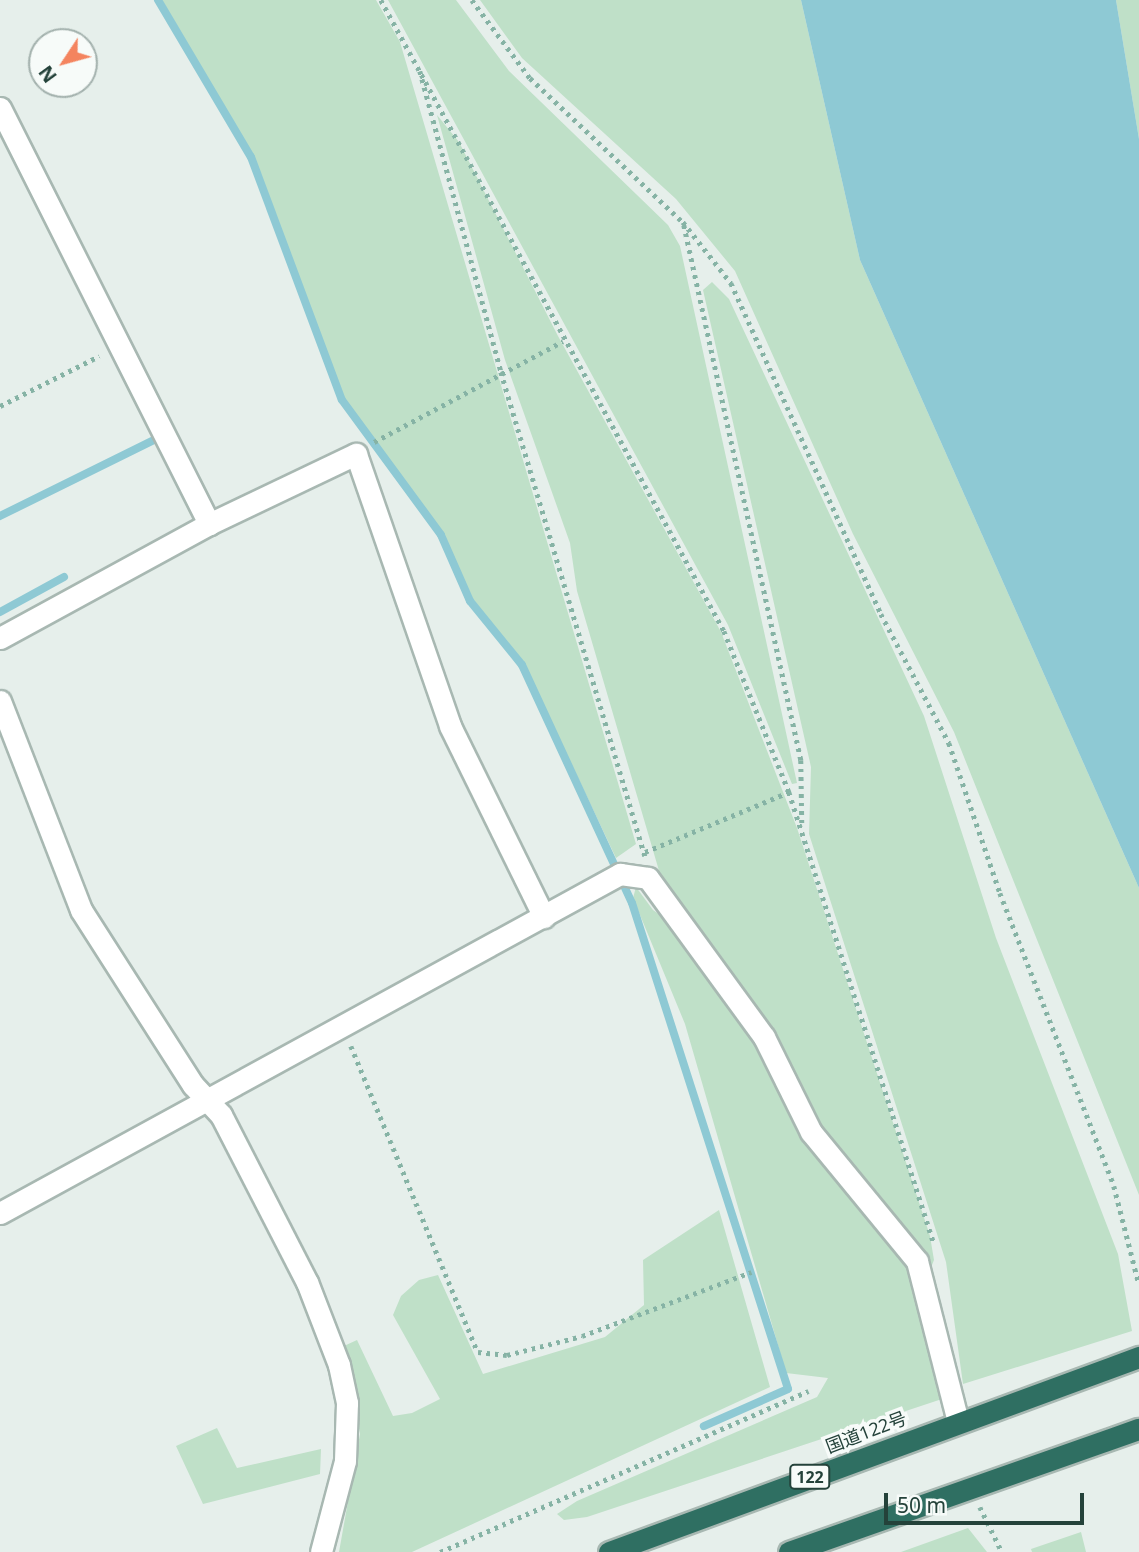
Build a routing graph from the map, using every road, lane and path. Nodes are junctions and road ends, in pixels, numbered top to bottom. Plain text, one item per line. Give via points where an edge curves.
1 (381, 0) edge
2 (472, 0) edge
3 (419, 64) junction
4 (0, 108) edge
5 (683, 222) junction
6 (563, 341) junction
7 (120, 346) junction
8 (501, 372) junction
9 (0, 406) edge
10 (369, 444) dead end
11 (209, 524) junction
12 (0, 638) edge
13 (0, 701) edge
14 (789, 792) junction
15 (802, 831) junction
16 (645, 853) junction
17 (648, 878) junction
18 (544, 917) junction
19 (343, 1028) junction
20 (208, 1102) junction
21 (0, 1213) edge
22 (934, 1247) dead end
23 (751, 1272) dead end
24 (1139, 1284) edge
25 (1139, 1357) edge
26 (808, 1391) dead end
27 (957, 1422) junction
28 (1139, 1429) edge
29 (981, 1508) dead end
30 (321, 1552) edge
31 (440, 1552) edge
32 (609, 1552) edge
33 (789, 1552) edge
34 (1002, 1552) edge

1 - 3 path
2 - 5 path via 530,78
3 - 6 path
3 - 8 path
4 - 7 street
5 - 15 path via 801,760
5 - 24 path via 731,283 881,614 949,743 1000,893 1114,1186
6 - 8 path
6 - 14 path via 724,631
7 - 9 path
7 - 11 street
8 - 10 path
8 - 16 path
11 - 12 street
11 - 18 street via 356,454 450,726
13 - 20 street via 81,910
14 - 15 path
14 - 16 path
15 - 22 path
16 - 17 path
17 - 18 street via 620,874
17 - 27 street via 764,1037 811,1132 917,1261
18 - 19 street
19 - 20 street
19 - 23 path via 478,1352 507,1355 582,1336
20 - 21 street
20 - 30 street via 221,1115 307,1282 339,1365 347,1403 345,1461
25 - 27 highway, 国道122号 / 122
26 - 31 path
27 - 32 highway, 国道122号 / 122
28 - 33 highway
29 - 34 path

